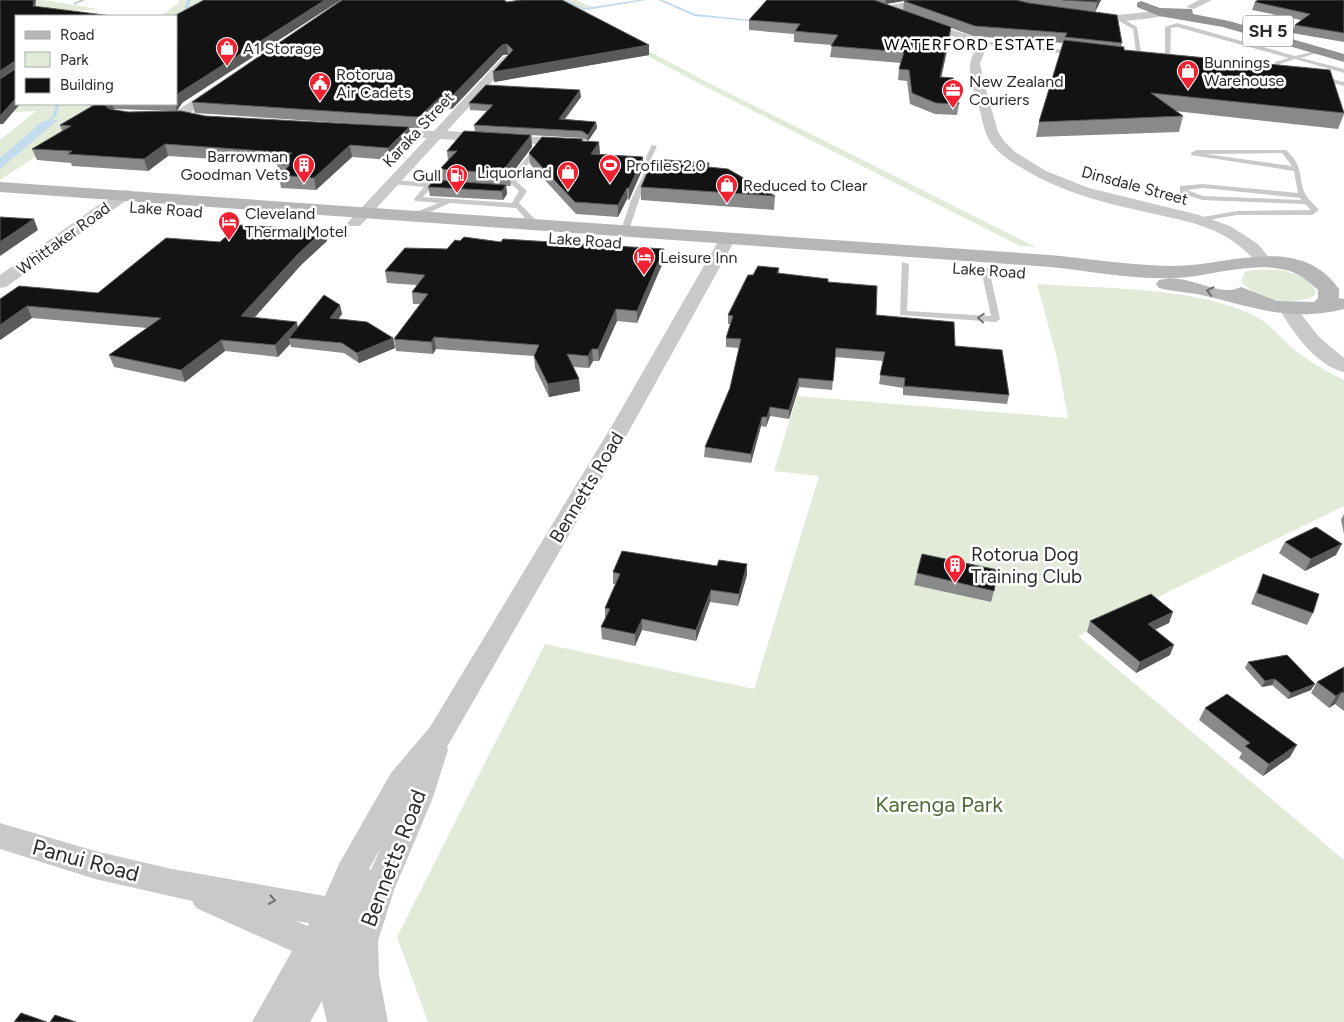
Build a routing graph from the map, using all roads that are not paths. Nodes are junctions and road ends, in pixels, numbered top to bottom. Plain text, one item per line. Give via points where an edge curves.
1 (83, 0) edge
2 (936, 0) edge
3 (1126, 0) edge
4 (1207, 0) edge
5 (76, 4) dead end
6 (1141, 6) junction
7 (1166, 7) edge
8 (1192, 7) junction
9 (1073, 16) edge
10 (1104, 18) junction
11 (1118, 18) junction
12 (941, 30) junction
13 (974, 47) junction
14 (1318, 51) junction
15 (1344, 52) edge
16 (1084, 54) edge
17 (1295, 57) junction
18 (1130, 58) edge
19 (1344, 58) edge
20 (506, 59) edge
21 (1139, 59) junction
22 (1167, 62) junction
23 (1176, 63) edge
24 (1344, 71) edge
25 (1268, 72) edge
26 (1276, 72) junction
27 (1285, 73) edge
28 (1311, 75) edge
29 (229, 80) edge
30 (1344, 84) edge
31 (216, 122) edge
32 (369, 131) edge
33 (436, 135) junction
34 (542, 141) junction
35 (582, 144) edge
36 (654, 146) dead end
37 (1297, 169) junction
38 (392, 182) junction
39 (429, 185) junction
40 (438, 186) edge
41 (508, 190) edge
42 (1, 191) edge
43 (523, 191) junction
44 (443, 193) edge
45 (126, 194) junction
46 (468, 195) edge
47 (495, 197) edge
48 (1306, 199) junction
49 (437, 200) junction
50 (449, 201) junction
51 (463, 202) junction
52 (110, 204) junction
53 (490, 204) junction
54 (518, 206) junction
55 (416, 215) junction
56 (360, 217) junction
57 (1200, 220) junction
58 (534, 224) junction
59 (625, 230) junction
60 (724, 244) junction
61 (1264, 261) junction
62 (1238, 262) junction
63 (905, 264) junction
64 (1299, 268) junction
65 (985, 270) junction
66 (1344, 279) edge
67 (0, 283) edge
68 (1344, 302) edge
69 (1257, 303) junction
70 (1319, 308) junction
71 (1288, 309) junction
72 (1344, 366) edge
73 (440, 735) junction
74 (426, 772) junction
75 (0, 836) edge
76 (340, 945) junction
77 (270, 1022) edge
78 (290, 1022) edge
79 (346, 1022) edge
80 (370, 1022) edge

1 - 5 lane
2 - 12 street via 880,8
3 - 6 highway, SH 5
4 - 8 street
6 - 7 highway, SH 5
6 - 10 street
7 - 8 highway, SH 5 via 1189,12
7 - 11 street
7 - 14 highway, SH 5
8 - 15 highway, SH 5
9 - 10 street
10 - 11 street
11 - 21 lane via 1135,28
12 - 13 street
12 - 13 street
13 - 16 lane
13 - 57 street, Dinsdale Street via 980,92 996,140 1018,160 1055,181 1113,200
14 - 17 lane
14 - 19 highway, SH 5
17 - 22 lane via 1178,25 1168,27
17 - 24 lane
17 - 26 lane via 1277,63
18 - 21 lane
20 - 33 street, Karaka Street
21 - 22 lane
22 - 23 lane
25 - 26 lane
26 - 27 lane
28 - 30 lane
29 - 31 street via 178,116
32 - 33 street
33 - 34 street
33 - 38 street, Karaka Street
34 - 35 street
34 - 43 lane via 512,181
36 - 59 lane via 649,157 650,167
37 - 37 lane via 1197,156 1193,154 1284,151 1293,158
37 - 48 lane
38 - 39 lane
38 - 56 street, Karaka Street
39 - 40 lane
39 - 49 lane via 418,199
41 - 43 lane
42 - 45 main road, Lake Road
42 - 52 main road, Lake Road
43 - 54 lane via 515,203
44 - 49 lane
45 - 52 street, Whittaker Road
45 - 56 main road, Lake Road
46 - 51 lane
47 - 53 lane
48 - 48 lane via 1202,198 1190,195 1183,188 1203,186
48 - 57 lane via 1315,210 1312,214 1237,213
49 - 50 lane
50 - 51 lane
50 - 55 lane
51 - 53 lane
52 - 56 main road, Lake Road
52 - 67 street, Whittaker Road
53 - 54 lane
54 - 58 lane
55 - 56 main road, Lake Road
55 - 58 main road, Lake Road
56 - 60 main road, Lake Road
57 - 61 street, Dinsdale Street via 1244,239
58 - 59 main road, Lake Road
59 - 60 main road, Lake Road
60 - 62 main road, Lake Road via 1050,261 1157,271 1202,270
60 - 63 main road, Lake Road
60 - 73 street, Bennetts Road via 624,422
61 - 62 main road, Lake Road
61 - 64 main road, Lake Road
62 - 69 main road via 1228,273 1227,280
63 - 65 main road, Lake Road
65 -> 63 lane via 996,319 903,313
64 - 66 main road
64 - 70 main road via 1328,288 1328,301
69 -> 65 main road, Lake Road via 1173,284
68 - 70 main road
69 - 71 main road, Lake Road
70 - 71 main road, Lake Road
71 - 72 street via 1299,329 1318,348
73 - 74 street, Bennetts Road
73 - 76 street, Bennetts Road via 401,782 350,874
74 - 76 street, Bennetts Road via 387,841
74 - 76 street, Bennetts Road via 388,862 361,941
75 - 76 street, Panui Road via 95,865 172,883
76 - 77 street, Bennetts Road via 294,978
76 - 78 street, Bennetts Road
76 - 79 street via 337,989
76 - 80 street

